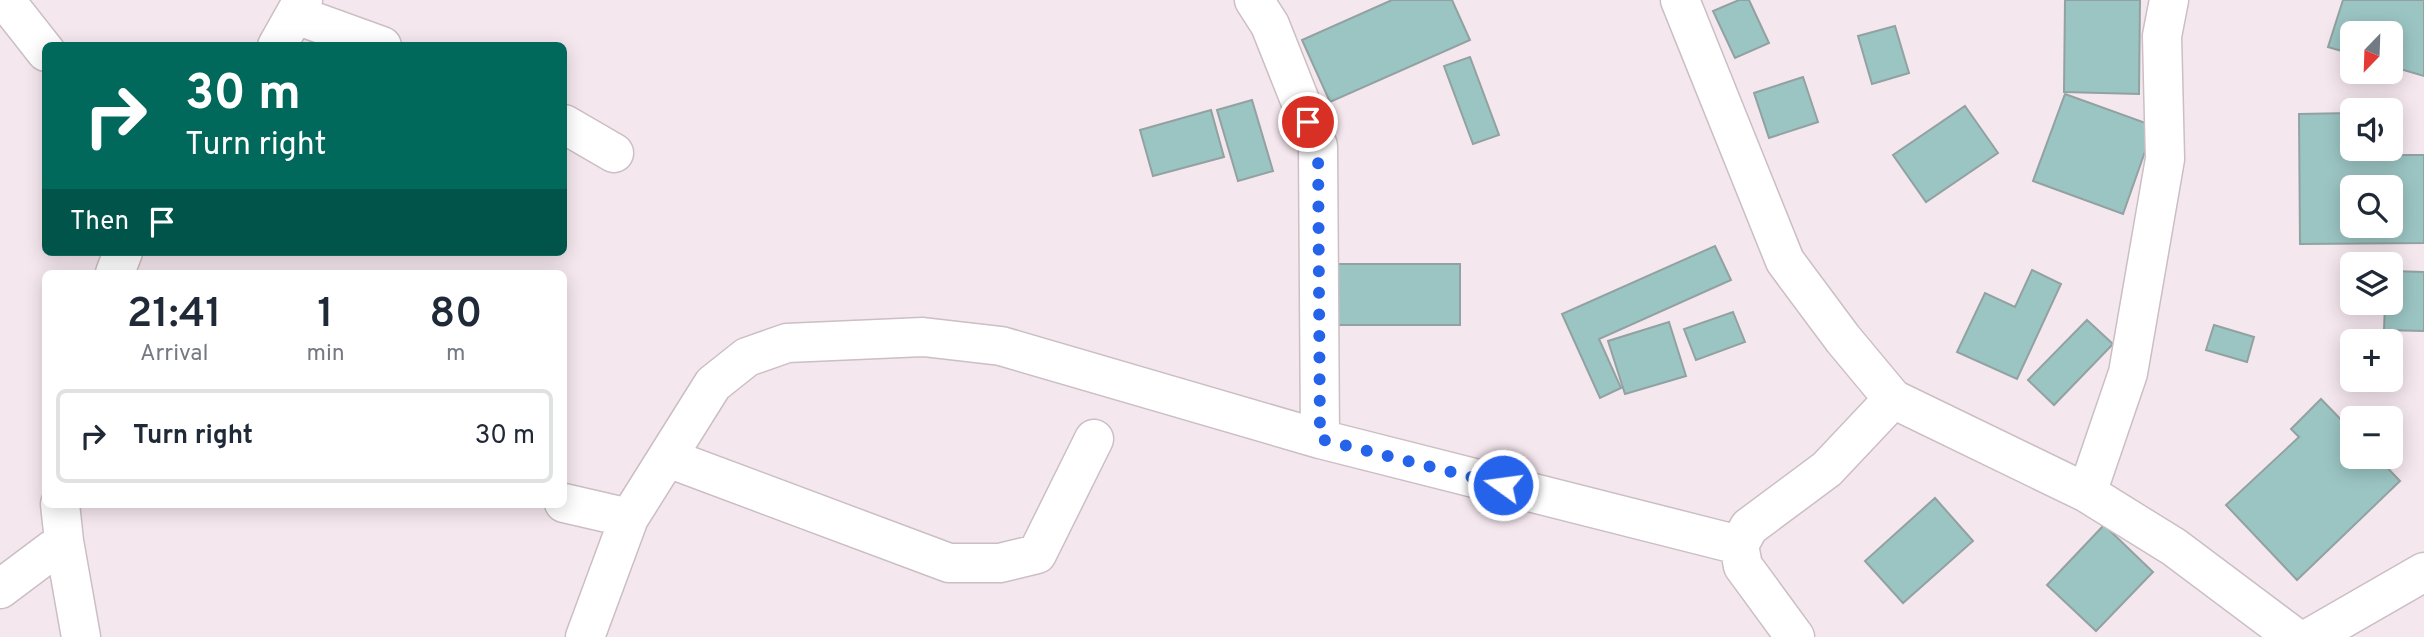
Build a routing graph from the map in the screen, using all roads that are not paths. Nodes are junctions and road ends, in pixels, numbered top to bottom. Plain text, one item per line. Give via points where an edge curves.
1 (5, 0) edge
2 (1254, 0) edge
3 (1680, 0) edge
4 (2169, 0) edge
5 (292, 20) edge
6 (368, 42) edge
7 (42, 47) edge
8 (567, 126) edge
9 (614, 153) dead end
10 (1893, 399) junction
11 (1094, 439) dead end
12 (1320, 439) junction
13 (668, 458) junction
14 (2087, 493) junction
15 (567, 504) edge
16 (629, 518) junction
17 (62, 522) edge
18 (1739, 545) junction
19 (2424, 572) edge
20 (0, 589) edge
21 (81, 637) edge
22 (585, 637) edge
23 (1795, 637) edge
24 (2294, 637) edge
25 (2311, 637) edge

1 - 7 street
2 - 12 street via 1270,25 1318,146
3 - 10 street via 1785,261
4 - 14 street via 2162,36 2165,159 2128,373
5 - 6 street
8 - 9 street
10 - 14 street
10 - 18 street via 1827,469 1749,527
11 - 13 street via 1037,554 1000,563 949,563
12 - 13 street via 1001,346 923,337 787,342 747,357 713,384
12 - 18 street
13 - 16 street
14 - 24 street via 2174,547
15 - 16 street
16 - 22 street
17 - 20 street
17 - 21 street
18 - 23 street via 1743,566
19 - 25 street

